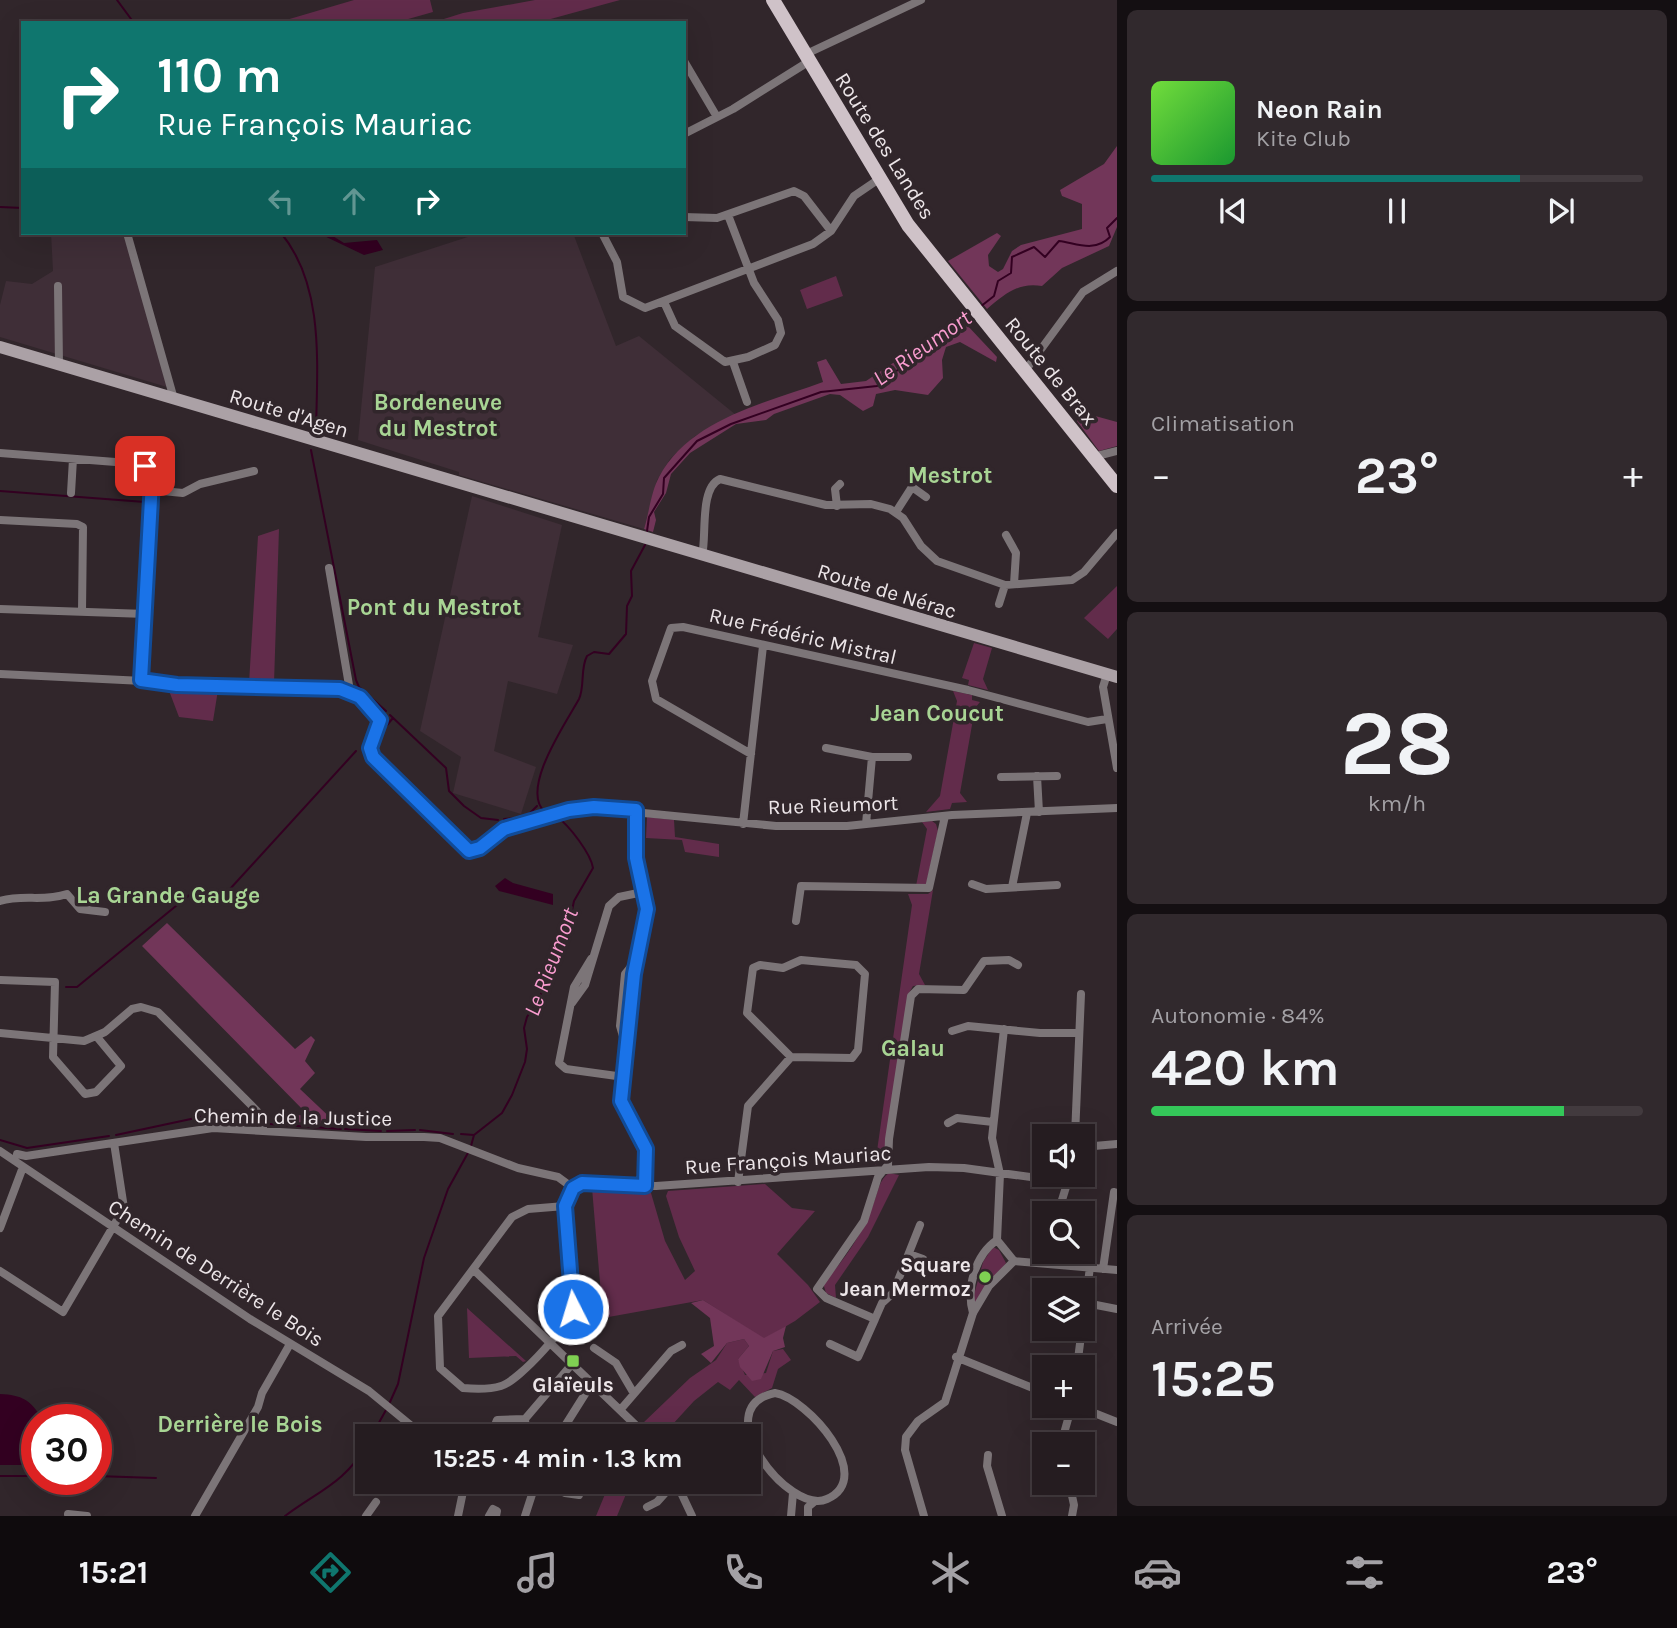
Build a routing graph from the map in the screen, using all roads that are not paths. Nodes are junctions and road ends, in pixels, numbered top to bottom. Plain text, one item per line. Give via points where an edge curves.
1 (772, 0) edge
2 (921, 0) edge
3 (806, 58) junction
4 (686, 64) edge
5 (717, 117) junction
6 (686, 133) edge
7 (879, 179) junction
8 (728, 215) junction
9 (686, 217) edge
10 (831, 231) junction
11 (128, 235) edge
12 (603, 235) edge
13 (749, 268) junction
14 (1117, 271) edge
15 (58, 286) dead end
16 (664, 302) junction
17 (975, 311) joint
18 (0, 347) edge
19 (733, 362) junction
20 (59, 365) junction
21 (1026, 371) junction
22 (174, 399) junction
23 (747, 402) dead end
24 (1117, 452) edge
25 (0, 453) edge
26 (1094, 457) junction
27 (73, 459) junction
28 (254, 471) dead end
29 (840, 484) dead end
30 (1117, 486) edge
31 (152, 490) junction
32 (71, 493) dead end
33 (926, 497) dead end
34 (837, 506) junction
35 (896, 512) junction
36 (0, 520) edge
37 (1117, 533) edge
38 (1006, 535) dead end
39 (647, 539) joint
40 (702, 555) junction
41 (329, 568) dead end
42 (1009, 585) junction
43 (999, 604) dead end
44 (0, 609) edge
45 (82, 611) junction
46 (146, 614) junction
47 (763, 646) junction
48 (0, 674) edge
49 (1112, 675) edge
50 (141, 680) junction
51 (350, 691) junction
52 (1107, 719) junction
53 (826, 748) dead end
54 (751, 754) junction
55 (872, 757) junction
56 (908, 757) dead end
57 (1117, 768) edge
58 (1037, 776) junction
59 (1057, 776) dead end
60 (1001, 777) dead end
61 (1117, 808) edge
62 (636, 810) junction
63 (1040, 812) junction
64 (1027, 813) junction
65 (944, 816) junction
66 (743, 824) junction
67 (866, 824) junction
68 (972, 884) dead end
69 (1057, 885) dead end
70 (1012, 887) junction
71 (643, 892) junction
72 (0, 901) edge
73 (104, 912) dead end
74 (796, 921) dead end
75 (1018, 965) dead end
76 (0, 980) edge
77 (1081, 994) dead end
78 (1004, 1029) junction
79 (952, 1031) dead end
80 (1079, 1032) junction
81 (0, 1033) edge
82 (97, 1037) junction
83 (53, 1038) junction
84 (791, 1057) junction
85 (624, 1077) junction
86 (993, 1122) junction
87 (948, 1123) dead end
88 (1075, 1124) edge
89 (264, 1131) junction
90 (114, 1143) junction
91 (1117, 1144) edge
92 (1095, 1146) edge
93 (471, 1149) joint
94 (0, 1151) edge
95 (17, 1154) dead end
96 (23, 1167) junction
97 (885, 1170) junction
98 (1000, 1174) junction
99 (1032, 1176) edge
100 (738, 1182) junction
101 (576, 1186) junction
102 (645, 1186) junction
103 (1117, 1193) edge
104 (565, 1206) junction
105 (920, 1225) dead end
106 (112, 1227) junction
107 (0, 1228) edge
108 (998, 1240) junction
109 (909, 1254) junction
110 (923, 1259) dead end
111 (1014, 1261) junction
112 (1032, 1262) edge
113 (1062, 1264) edge
114 (1090, 1267) junction
115 (1103, 1269) junction
116 (474, 1270) junction
117 (1117, 1270) edge
118 (0, 1271) edge
119 (1089, 1278) edge
120 (1095, 1305) edge
121 (1117, 1309) edge
122 (973, 1313) junction
123 (875, 1319) junction
124 (550, 1343) junction
125 (290, 1344) junction
126 (830, 1344) dead end
127 (682, 1345) dead end
128 (594, 1348) dead end
129 (956, 1357) junction
130 (572, 1364) junction
131 (592, 1383) junction
132 (1032, 1388) edge
133 (633, 1392) junction
134 (621, 1409) junction
135 (1095, 1414) edge
136 (525, 1419) junction
137 (1117, 1422) edge
138 (409, 1424) edge
139 (495, 1424) edge
140 (525, 1424) edge
141 (566, 1424) edge
142 (635, 1424) edge
143 (988, 1455) dead end
144 (793, 1493) junction
145 (463, 1494) edge
146 (532, 1494) edge
147 (665, 1494) edge
148 (682, 1494) edge
149 (1072, 1495) edge
150 (376, 1502) dead end
151 (814, 1502) junction
152 (647, 1507) dead end
153 (68, 1514) edge
154 (87, 1516) edge
155 (195, 1516) edge
156 (366, 1516) edge
157 (458, 1516) edge
158 (489, 1516) edge
159 (496, 1516) edge
160 (525, 1516) edge
161 (692, 1516) edge
162 (791, 1516) edge
163 (808, 1516) edge
164 (924, 1516) edge
165 (1002, 1516) edge
166 (1072, 1516) edge

1 - 3 main road, Route des Landes
2 - 3 street
3 - 5 street
3 - 7 main road, Route des Landes
4 - 5 street
5 - 6 street
7 - 10 street via 854,197
7 - 17 main road, Route des Landes via 908,225
8 - 9 street
8 - 10 street via 794,191 804,196
8 - 13 street
10 - 13 street via 813,244
11 - 22 street
12 - 16 street via 617,262 623,297 645,307
13 - 16 street
13 - 19 street via 757,289 776,314 781,333 772,348
14 - 21 street via 1083,292
15 - 20 street
16 - 19 street via 679,330 718,359
17 - 21 main road, Route de Brax
18 - 20 main road, Route d'Agen
19 - 23 street
20 - 22 main road, Route d'Agen
21 - 26 main road, Route de Brax
22 - 39 main road, Route d'Agen
24 - 26 street
25 - 27 street
26 - 30 main road, Route de Brax
27 - 31 street via 141,464 152,476
27 - 32 street
28 - 31 street via 200,484 183,493
29 - 34 street via 835,488
31 - 46 street
33 - 35 street via 912,487
34 - 35 street via 871,505
34 - 40 street via 716,480 706,508
35 - 42 street via 937,561
36 - 45 street via 83,527
37 - 42 street via 1075,579
38 - 42 street via 1016,553
39 - 40 main road, Route de Nérac
40 - 49 main road, Route de Nérac
41 - 51 street
42 - 43 street
44 - 45 street
45 - 46 street
46 - 50 street
47 - 52 street, Rue Frédéric Mistral via 1088,722
47 - 54 street
47 - 54 street, Rue Frédéric Mistral via 673,627 667,632 652,681 653,693 661,703
48 - 50 street
49 - 52 street via 1103,687
50 - 51 street
51 - 62 street, Rue Rieumort via 380,720 370,748 373,757 466,849 477,850 504,829 582,807
52 - 57 street
53 - 55 street
54 - 66 street
55 - 56 street
55 - 67 street
58 - 59 street
58 - 60 street
58 - 63 street
61 - 63 street, Rue Rieumort
62 - 66 street, Rue Rieumort
62 - 71 street via 636,858
63 - 64 street, Rue Rieumort
64 - 65 street, Rue Rieumort
64 - 70 street
65 - 67 street, Rue Rieumort
65 - 74 street via 929,888 801,886
66 - 67 street, Rue Rieumort
68 - 70 street via 986,889
69 - 70 street
71 - 85 street via 647,909 625,1042
71 - 85 street via 612,901 585,985 572,1003 559,1063 566,1069
72 - 73 street via 51,900 66,894 80,909
75 - 97 street via 1009,960 984,961 964,990 913,992
76 - 83 street via 55,982
77 - 80 street
78 - 79 street via 968,1026
78 - 80 street
78 - 86 street
80 - 88 street
81 - 83 street
82 - 83 street via 84,1041
82 - 83 street via 121,1066 91,1095 55,1063
82 - 89 street via 132,1009 158,1012 257,1111
84 - 84 street via 846,1060 856,1054 867,980 861,968 801,960 783,968 753,968 747,1013
84 - 100 street via 748,1106
85 - 102 street via 623,1109 646,1153
86 - 87 street via 957,1118
86 - 98 street via 992,1145
89 - 90 street, Chemin de la Justice via 213,1128
89 - 93 street, Chemin de la Justice via 432,1137
90 - 95 street, Chemin de la Justice
90 - 106 street via 125,1202
91 - 92 street
93 - 101 street, Rue François Mauriac
94 - 96 street, Chemin de Derrière le Bois
96 - 106 street, Chemin de Derrière le Bois
96 - 107 street
97 - 98 street, Rue François Mauriac via 929,1167
97 - 100 street, Rue François Mauriac
97 - 123 street via 878,1177 864,1221 817,1289 826,1298
98 - 99 street, Rue François Mauriac
98 - 108 street
100 - 102 street, Rue François Mauriac
101 - 102 street, Rue François Mauriac
101 - 104 street
103 - 115 street
104 - 116 street via 517,1213
104 - 124 street via 573,1309
105 - 109 street
106 - 118 street via 62,1312
106 - 125 street, Chemin de Derrière le Bois
108 - 111 street
108 - 122 street via 982,1255 973,1278
109 - 110 street
109 - 123 street via 893,1293
111 - 112 street
111 - 122 street via 989,1286
113 - 114 street
114 - 115 street
114 - 119 street
115 - 117 street
116 - 124 street
116 - 124 street via 438,1316 442,1372 463,1388 501,1386
120 - 121 street
122 - 129 street
123 - 126 street via 858,1357
124 - 130 street
125 - 138 street, Chemin de Derrière le Bois
125 - 155 street
127 - 133 street
128 - 133 street via 616,1363
129 - 132 street
129 - 164 street via 945,1402 918,1421 906,1437 905,1450
130 - 131 street
130 - 136 street
131 - 134 street
131 - 141 street
133 - 134 street
134 - 142 street
135 - 137 street
136 - 139 street via 497,1420
136 - 140 street
143 - 165 street
144 - 151 street
144 - 151 street via 771,1470 748,1433 751,1406 765,1395 792,1399 811,1415 843,1458 845,1475 838,1492
144 - 162 street
145 - 157 street
146 - 160 street
147 - 152 street
148 - 161 street
149 - 166 street
150 - 156 street
151 - 163 street via 808,1507
153 - 154 street
158 - 159 street via 493,1509

